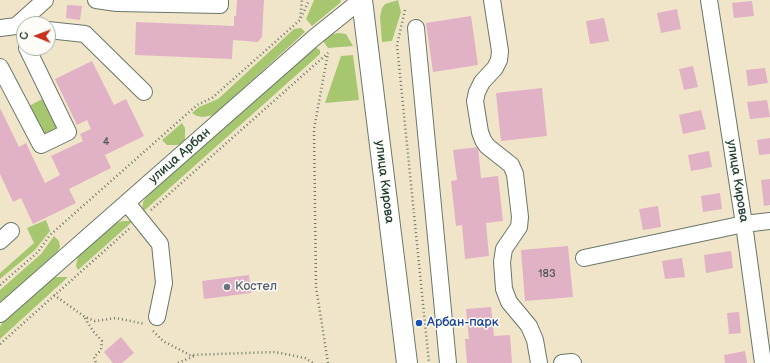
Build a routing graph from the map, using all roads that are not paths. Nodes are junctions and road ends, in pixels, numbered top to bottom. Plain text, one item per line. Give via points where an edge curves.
1 (45, 0) edge
2 (96, 0) edge
3 (220, 0) edge
4 (361, 0) edge
5 (492, 0) edge
6 (709, 0) edge
7 (118, 1) edge
8 (30, 16) edge
9 (16, 27) edge
10 (0, 28) edge
11 (416, 28) dead end
12 (56, 31) edge
13 (31, 56) edge
14 (0, 66) edge
15 (144, 92) dead end
16 (127, 203) junction
17 (770, 221) edge
18 (744, 224) junction
19 (584, 258) dead end
20 (0, 314) edge
21 (152, 324) road end
22 (407, 363) edge
23 (448, 363) edge
24 (539, 363) edge
25 (562, 363) edge
26 (573, 363) edge
27 (763, 363) edge

1 - 8 street
2 - 7 street
3 - 7 street via 220,5
4 - 16 street, улица Арбан via 315,37
4 - 22 main road, улица Кирова
5 - 24 street via 500,51 495,68 477,92 480,132 487,146 511,164 515,174 520,217 519,227 504,249 504,289 508,302 529,326 536,340
6 - 18 street, улица Кирова
9 - 10 street
11 - 23 street
12 - 15 street via 85,34
13 - 14 street via 68,132 40,146
16 - 20 street, улица Арбан
16 - 21 street via 160,244 164,283
17 - 18 street
18 - 19 street
18 - 27 street, улица Кирова
25 - 26 street

